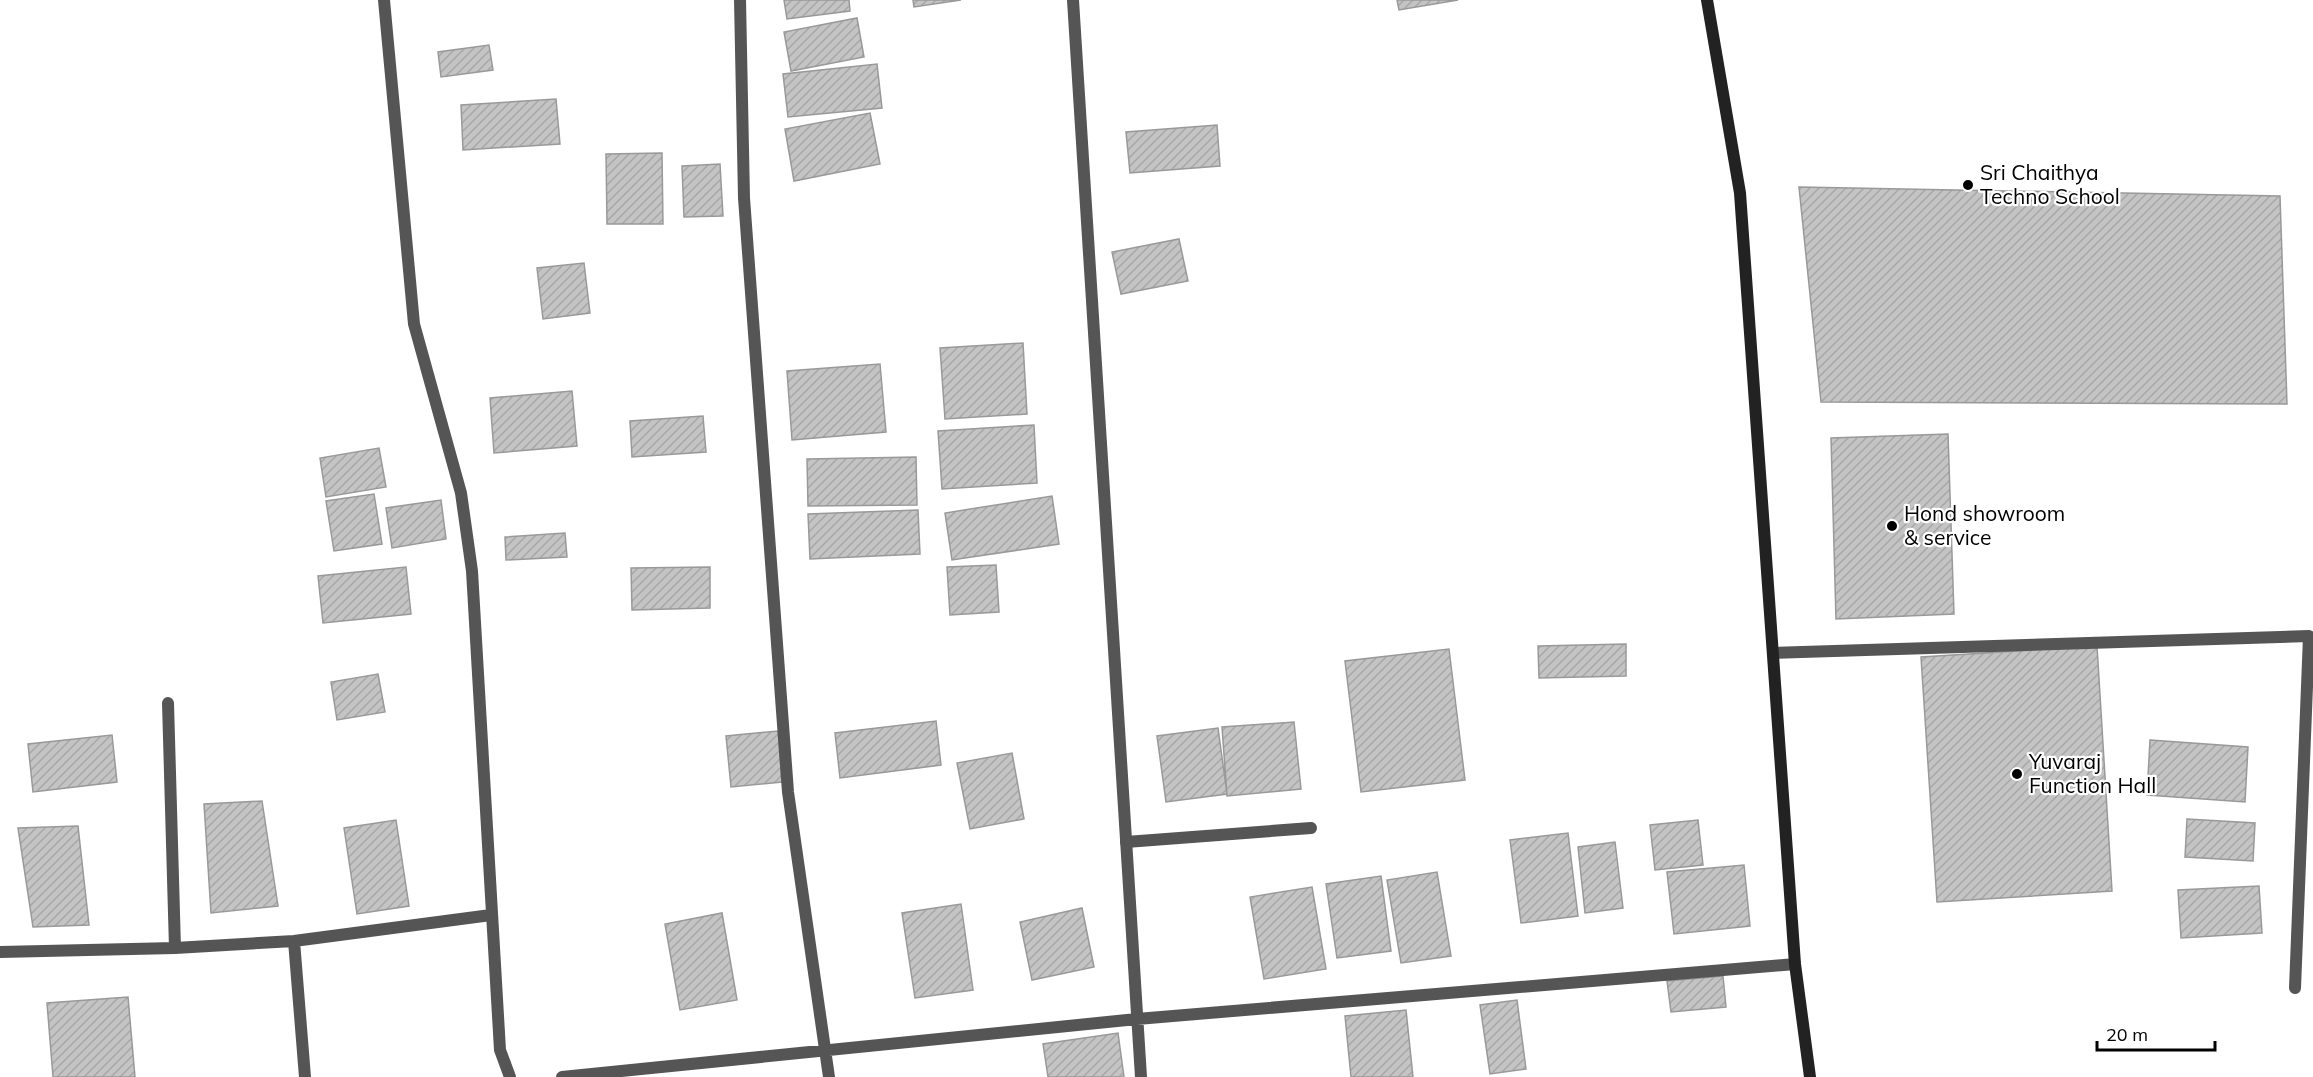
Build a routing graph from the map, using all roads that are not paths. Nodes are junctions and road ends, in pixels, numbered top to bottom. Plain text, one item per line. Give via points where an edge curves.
1 (384, 0) edge
2 (740, 0) edge
3 (1073, 0) edge
4 (1707, 0) edge
5 (1773, 653) junction
6 (168, 703) dead end
7 (1311, 828) dead end
8 (1126, 842) junction
9 (491, 915) junction
10 (294, 941) junction
11 (175, 948) junction
12 (0, 952) edge
13 (1795, 964) junction
14 (2295, 988) dead end
15 (1137, 1019) junction
16 (826, 1050) junction
17 (305, 1077) edge
18 (510, 1077) edge
19 (562, 1077) edge
20 (829, 1077) edge
21 (1142, 1077) edge
22 (1810, 1077) edge

1 - 9 street via 414,324 461,493 472,572
2 - 16 street via 744,198 788,792
3 - 8 street
4 - 5 main road via 1740,194
5 - 13 main road
5 - 14 street via 2309,636
6 - 11 street
7 - 8 street
8 - 15 street
9 - 10 street
9 - 18 street via 500,1050
10 - 11 street
10 - 17 street
11 - 12 street
13 - 15 street
13 - 22 main road
15 - 16 street
15 - 21 street
16 - 19 street
16 - 20 street

